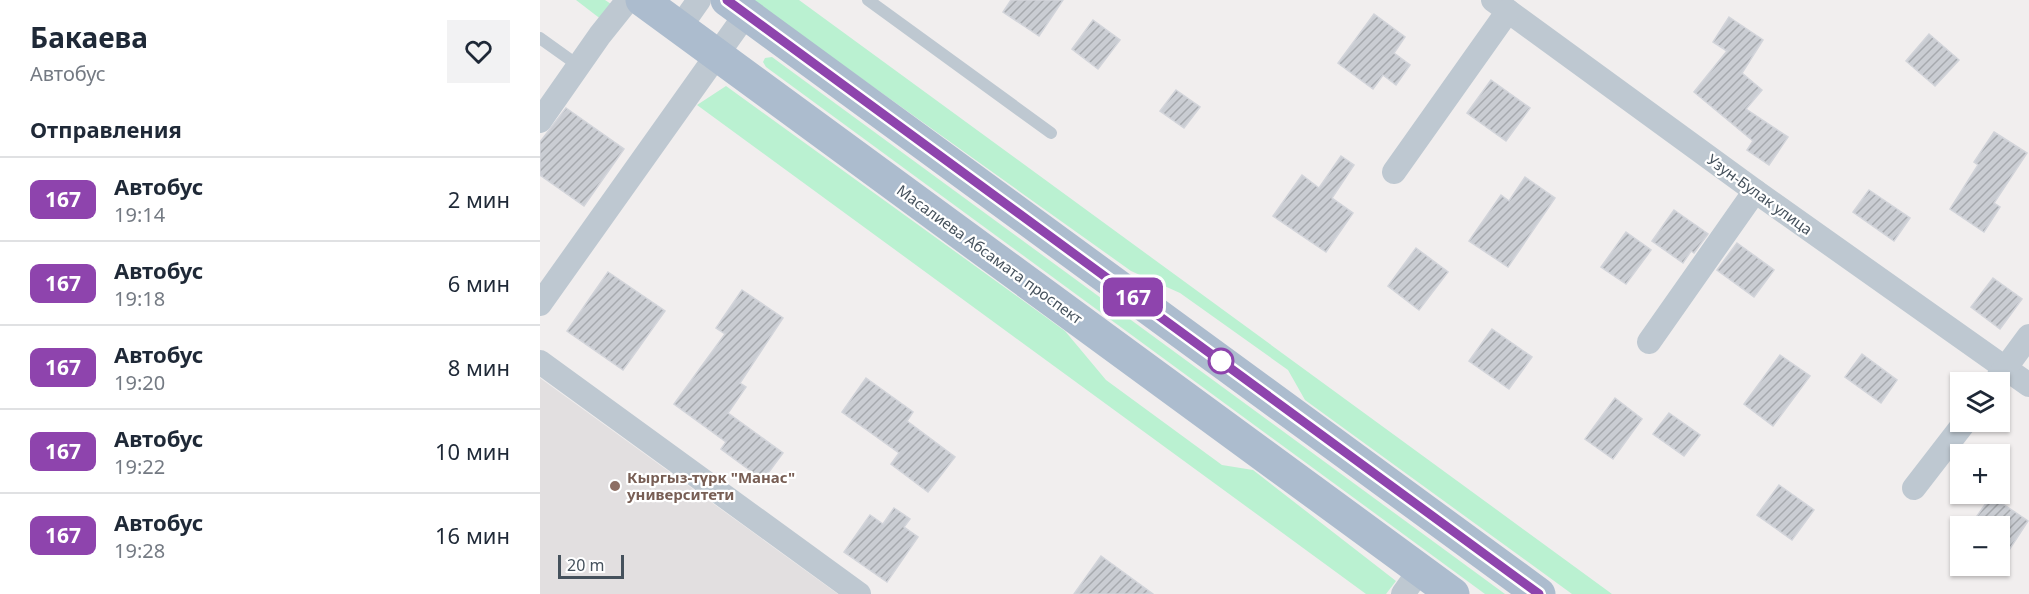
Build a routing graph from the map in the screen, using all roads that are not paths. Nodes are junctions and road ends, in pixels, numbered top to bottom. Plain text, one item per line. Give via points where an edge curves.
1 (628, 0) edge
2 (642, 0) edge
3 (699, 0) edge
4 (868, 0) edge
5 (1501, 6) edge
6 (736, 7) edge
7 (680, 27) junction
8 (540, 38) edge
9 (717, 54) junction
10 (579, 66) junction
11 (540, 121) edge
12 (1051, 133) dead end
13 (1394, 171) dead end
14 (1755, 191) junction
15 (540, 304) edge
16 (2029, 336) edge
17 (1649, 342) dead end
18 (540, 362) edge
19 (1995, 372) edge
20 (2003, 372) edge
21 (2010, 379) edge
22 (2029, 385) edge
23 (1957, 432) edge
24 (1914, 488) dead end
25 (1412, 582) edge
26 (859, 594) edge
27 (1454, 594) edge
28 (1539, 594) edge

1 - 10 street
2 - 7 main road, Масалиева Абсамата проспект
3 - 7 street
4 - 12 lane
5 - 13 street
5 - 14 street, Узун-Булак улица
6 - 9 street
6 - 28 main road
7 - 9 main road, Масалиева Абсамата проспект
8 - 10 lane
9 - 15 street
9 - 25 main road, Масалиева Абсамата проспект
10 - 11 street
14 - 17 street
14 - 19 street, Узун-Булак улица
16 - 20 street
18 - 26 street
21 - 22 street, Узун-Булак улица
23 - 24 street
25 - 27 main road, Масалиева Абсамата проспект

